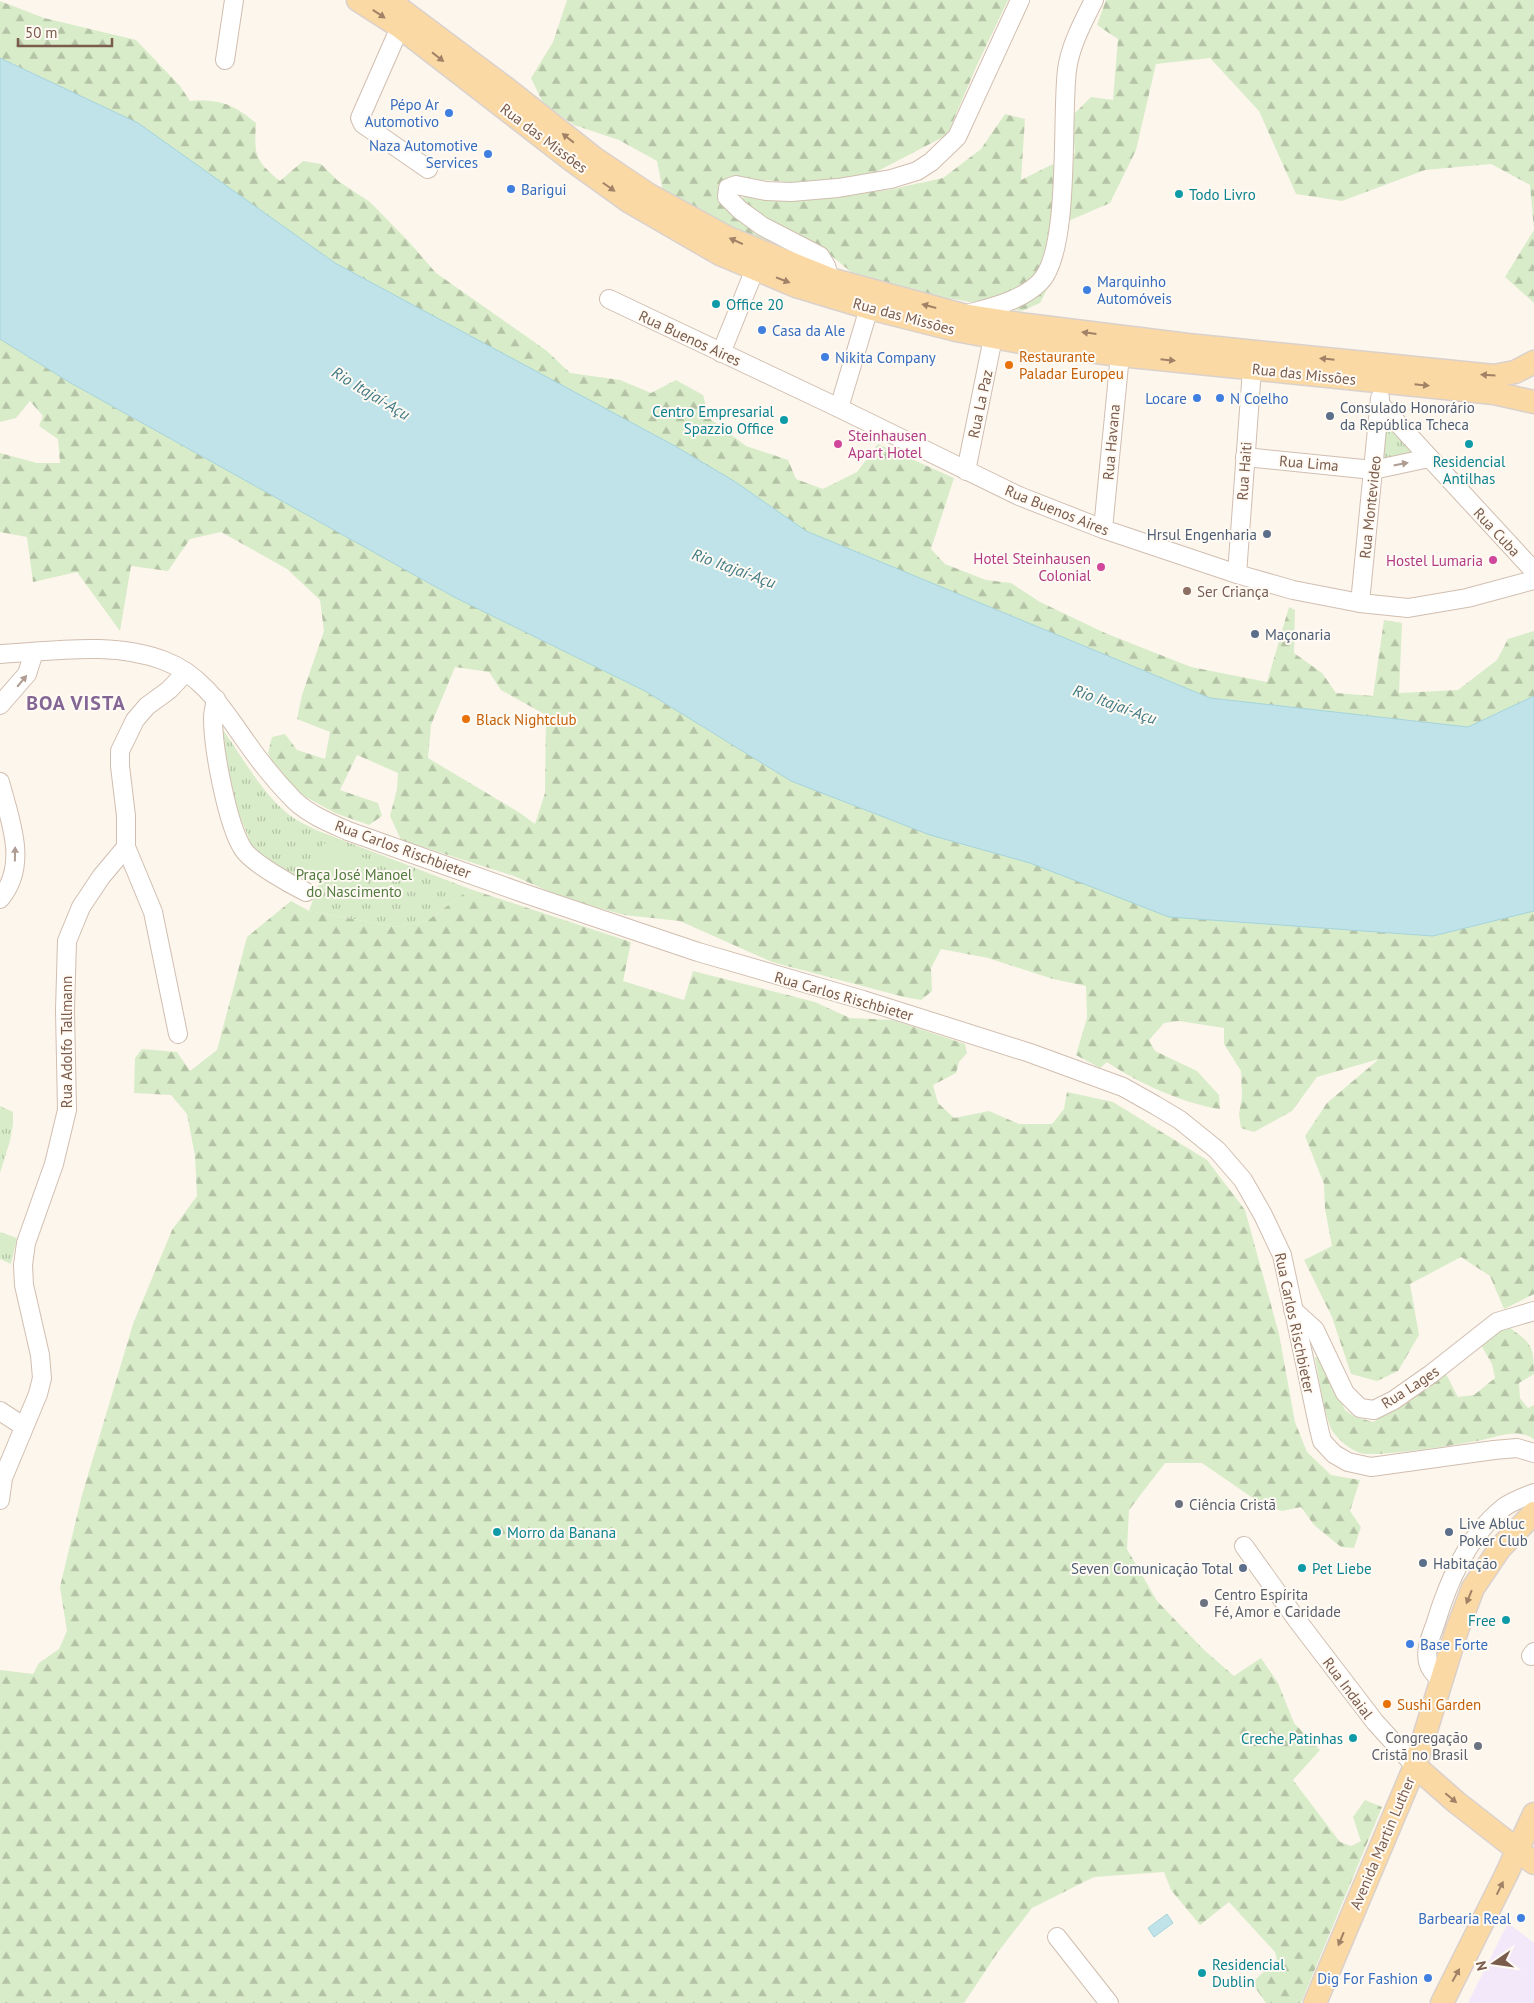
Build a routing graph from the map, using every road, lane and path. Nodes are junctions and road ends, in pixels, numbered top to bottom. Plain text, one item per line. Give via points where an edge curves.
1 (234, 0) edge
2 (358, 0) edge
3 (388, 0) edge
4 (1020, 0) edge
5 (1094, 0) edge
6 (400, 27) junction
7 (225, 60) dead end
8 (428, 169) dead end
9 (755, 269) junction
10 (830, 279) junction
11 (609, 299) dead end
12 (869, 308) junction
13 (963, 315) junction
14 (993, 338) junction
15 (1138, 339) junction
16 (721, 353) junction
17 (1120, 355) junction
18 (1534, 362) edge
19 (1252, 369) junction
20 (1381, 393) junction
21 (1534, 402) edge
22 (839, 408) junction
23 (1245, 457) junction
24 (1429, 458) junction
25 (1373, 470) junction
26 (966, 471) junction
27 (1103, 530) junction
28 (1534, 571) edge
29 (1237, 574) junction
30 (1534, 580) edge
31 (1360, 603) junction
32 (34, 652) junction
33 (0, 654) edge
34 (186, 672) junction
35 (216, 699) junction
36 (0, 705) edge
37 (0, 782) edge
38 (126, 847) junction
39 (306, 892) dead end
40 (0, 898) edge
41 (178, 1034) dead end
42 (1293, 1310) junction
43 (1534, 1311) edge
44 (0, 1412) edge
45 (23, 1426) junction
46 (1534, 1453) edge
47 (1534, 1493) edge
48 (0, 1500) edge
49 (1533, 1510) edge
50 (1244, 1546) dead end
51 (1441, 1680) junction
52 (1415, 1766) junction
53 (1534, 1814) edge
54 (1526, 1856) edge
55 (1057, 1937) dead end
56 (1109, 2003) edge
57 (1315, 2003) edge
58 (1442, 2003) edge

1 - 7 street
2 -> 6 main road, Rua das Missões
10 -> 3 main road, Rua das Missões via 728,238 648,195 594,158
4 - 10 street via 957,137 931,162 917,171 891,179 838,188 791,192 736,185 728,188 726,197 740,210 762,226 820,256
5 - 13 street via 1078,33 1067,69 1058,236 1050,267 1040,282 1024,294 994,307
6 - 8 street via 360,118 362,124
6 -> 9 main road, Rua das Missões via 630,202 720,254
9 -> 12 main road, Rua das Missões via 796,286
9 - 16 street
13 -> 10 main road, Rua das Missões
11 - 16 street, Rua Buenos Aires
12 - 14 main road, Rua das Missões
12 - 22 street
15 -> 13 main road, Rua das Missões
14 - 17 main road, Rua das Missões
14 - 26 street, Rua La Paz
15 - 17 main road
18 -> 15 main road, Rua das Missões via 1515,372 1494,376
16 - 22 street, Rua Buenos Aires
17 -> 19 main road, Rua das Missões
17 - 27 street, Rua Havana
19 - 20 main road, Rua das Missões
19 - 23 street, Rua Haiti
20 -> 21 main road, Rua das Missões via 1494,393
20 - 24 street, Rua Cuba
20 - 25 street, Rua Montevideo
22 - 26 street, Rua Buenos Aires
23 - 25 street, Rua Lima
23 - 29 street, Rua Haiti
25 -> 24 street, Rua Lima
24 - 28 street, Rua Cuba
25 - 31 street, Rua Montevideo
26 - 27 street, Rua Buenos Aires
27 - 29 street, Rua Buenos Aires
29 - 31 street, Rua Buenos Aires via 1293,590
30 - 31 street, Rua Buenos Aires via 1467,598 1408,608
32 - 33 street, Rua Carlos Rischbieter
32 - 34 street, Rua Carlos Rischbieter via 131,651 165,661
36 -> 32 street via 27,674
34 - 35 street, Rua Carlos Rischbieter
34 - 38 street via 134,720 120,751
35 - 39 street via 213,718 223,788 232,823 244,850 280,878
35 - 42 street, Rua Carlos Rischbieter via 297,803 348,831 698,952 1030,1053 1123,1087 1156,1105 1212,1146 1243,1180 1282,1255
40 -> 37 street via 14,876 16,856
38 - 41 street via 153,912
38 - 45 street, Rua Adolfo Tallmann via 81,907 67,941 67,1110 54,1164 26,1243 24,1285 42,1378
42 - 43 street, Rua Lages via 1315,1330 1346,1393 1353,1402 1367,1410 1394,1400 1497,1322
42 - 46 street, Rua Carlos Rischbieter via 1322,1441 1334,1454 1348,1462 1371,1468 1517,1448
44 - 45 street
45 - 48 street, Rua Adolfo Tallmann via 3,1478
47 - 51 street via 1502,1508 1459,1562 1441,1605 1427,1652 1431,1670
49 -> 51 main road, Avenida Martin Luther via 1500,1548 1473,1588
50 - 52 street, Rua Indaial via 1375,1722
51 - 52 main road, Avenida Martin Luther
52 -> 54 main road, Rua Indaial
52 -> 57 main road, Avenida Martin Luther
53 - 54 main road
58 -> 54 main road
55 - 56 street

